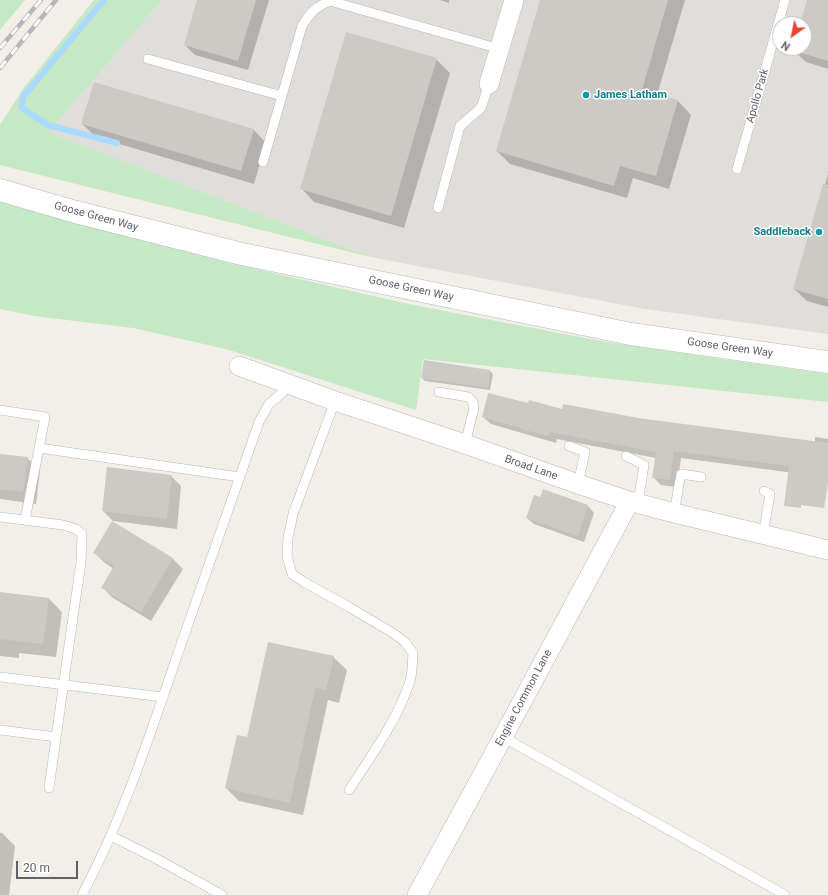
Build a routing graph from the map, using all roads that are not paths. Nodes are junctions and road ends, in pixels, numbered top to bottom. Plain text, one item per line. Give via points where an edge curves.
1 (514, 0) edge
2 (785, 0) edge
3 (500, 49) junction
4 (148, 59) dead end
5 (489, 84) joint
6 (282, 96) junction
7 (263, 162) dead end
8 (737, 169) dead end
9 (0, 190) edge
10 (438, 208) dead end
11 (828, 362) edge
12 (239, 366) dead end
13 (291, 385) junction
14 (439, 392) dead end
15 (335, 401) junction
16 (0, 410) edge
17 (465, 444) junction
18 (569, 446) dead end
19 (39, 448) junction
20 (626, 456) dead end
21 (240, 477) junction
22 (701, 477) dead end
23 (578, 484) junction
24 (764, 491) dead end
25 (633, 502) junction
26 (674, 513) junction
27 (0, 517) edge
28 (25, 520) junction
29 (763, 535) junction
30 (828, 550) edge
31 (0, 677) edge
32 (63, 685) junction
33 (163, 697) junction
34 (0, 730) edge
35 (56, 737) junction
36 (503, 737) junction
37 (49, 788) dead end
38 (349, 790) dead end
39 (111, 836) junction
40 (82, 895) edge
41 (222, 895) edge
42 (417, 895) edge
43 (785, 895) edge

1 - 3 street
2 - 8 lane, Apollo Park
3 - 5 street
3 - 6 lane via 330,1 309,14 302,26
4 - 6 lane
5 - 10 lane via 481,108 460,126
6 - 7 lane
9 - 11 main road, Goose Green Way via 242,254 631,334
12 - 13 street, Broad Lane
13 - 15 street, Broad Lane
13 - 21 lane via 269,404 259,422
14 - 17 lane via 468,397 473,402 474,408
15 - 17 street, Broad Lane
15 - 38 lane via 293,514 287,556 292,574 393,633 405,642 413,653 410,682 402,703
16 - 19 lane via 45,418
17 - 23 street, Broad Lane
18 - 23 lane via 585,452
19 - 21 lane
19 - 28 lane
20 - 25 lane via 644,465
21 - 33 lane
22 - 26 lane via 681,474
23 - 25 street, Broad Lane
24 - 29 lane via 770,494
25 - 26 street, Broad Lane
25 - 36 street, Engine Common Lane via 625,510
26 - 29 street, Broad Lane
27 - 28 lane
28 - 32 lane via 63,525 82,534 81,563
29 - 30 street, Broad Lane
31 - 32 lane
32 - 33 lane
32 - 35 lane
33 - 39 lane
34 - 35 lane
35 - 37 lane
36 - 42 street, Engine Common Lane
36 - 43 lane
39 - 40 lane
39 - 41 lane

